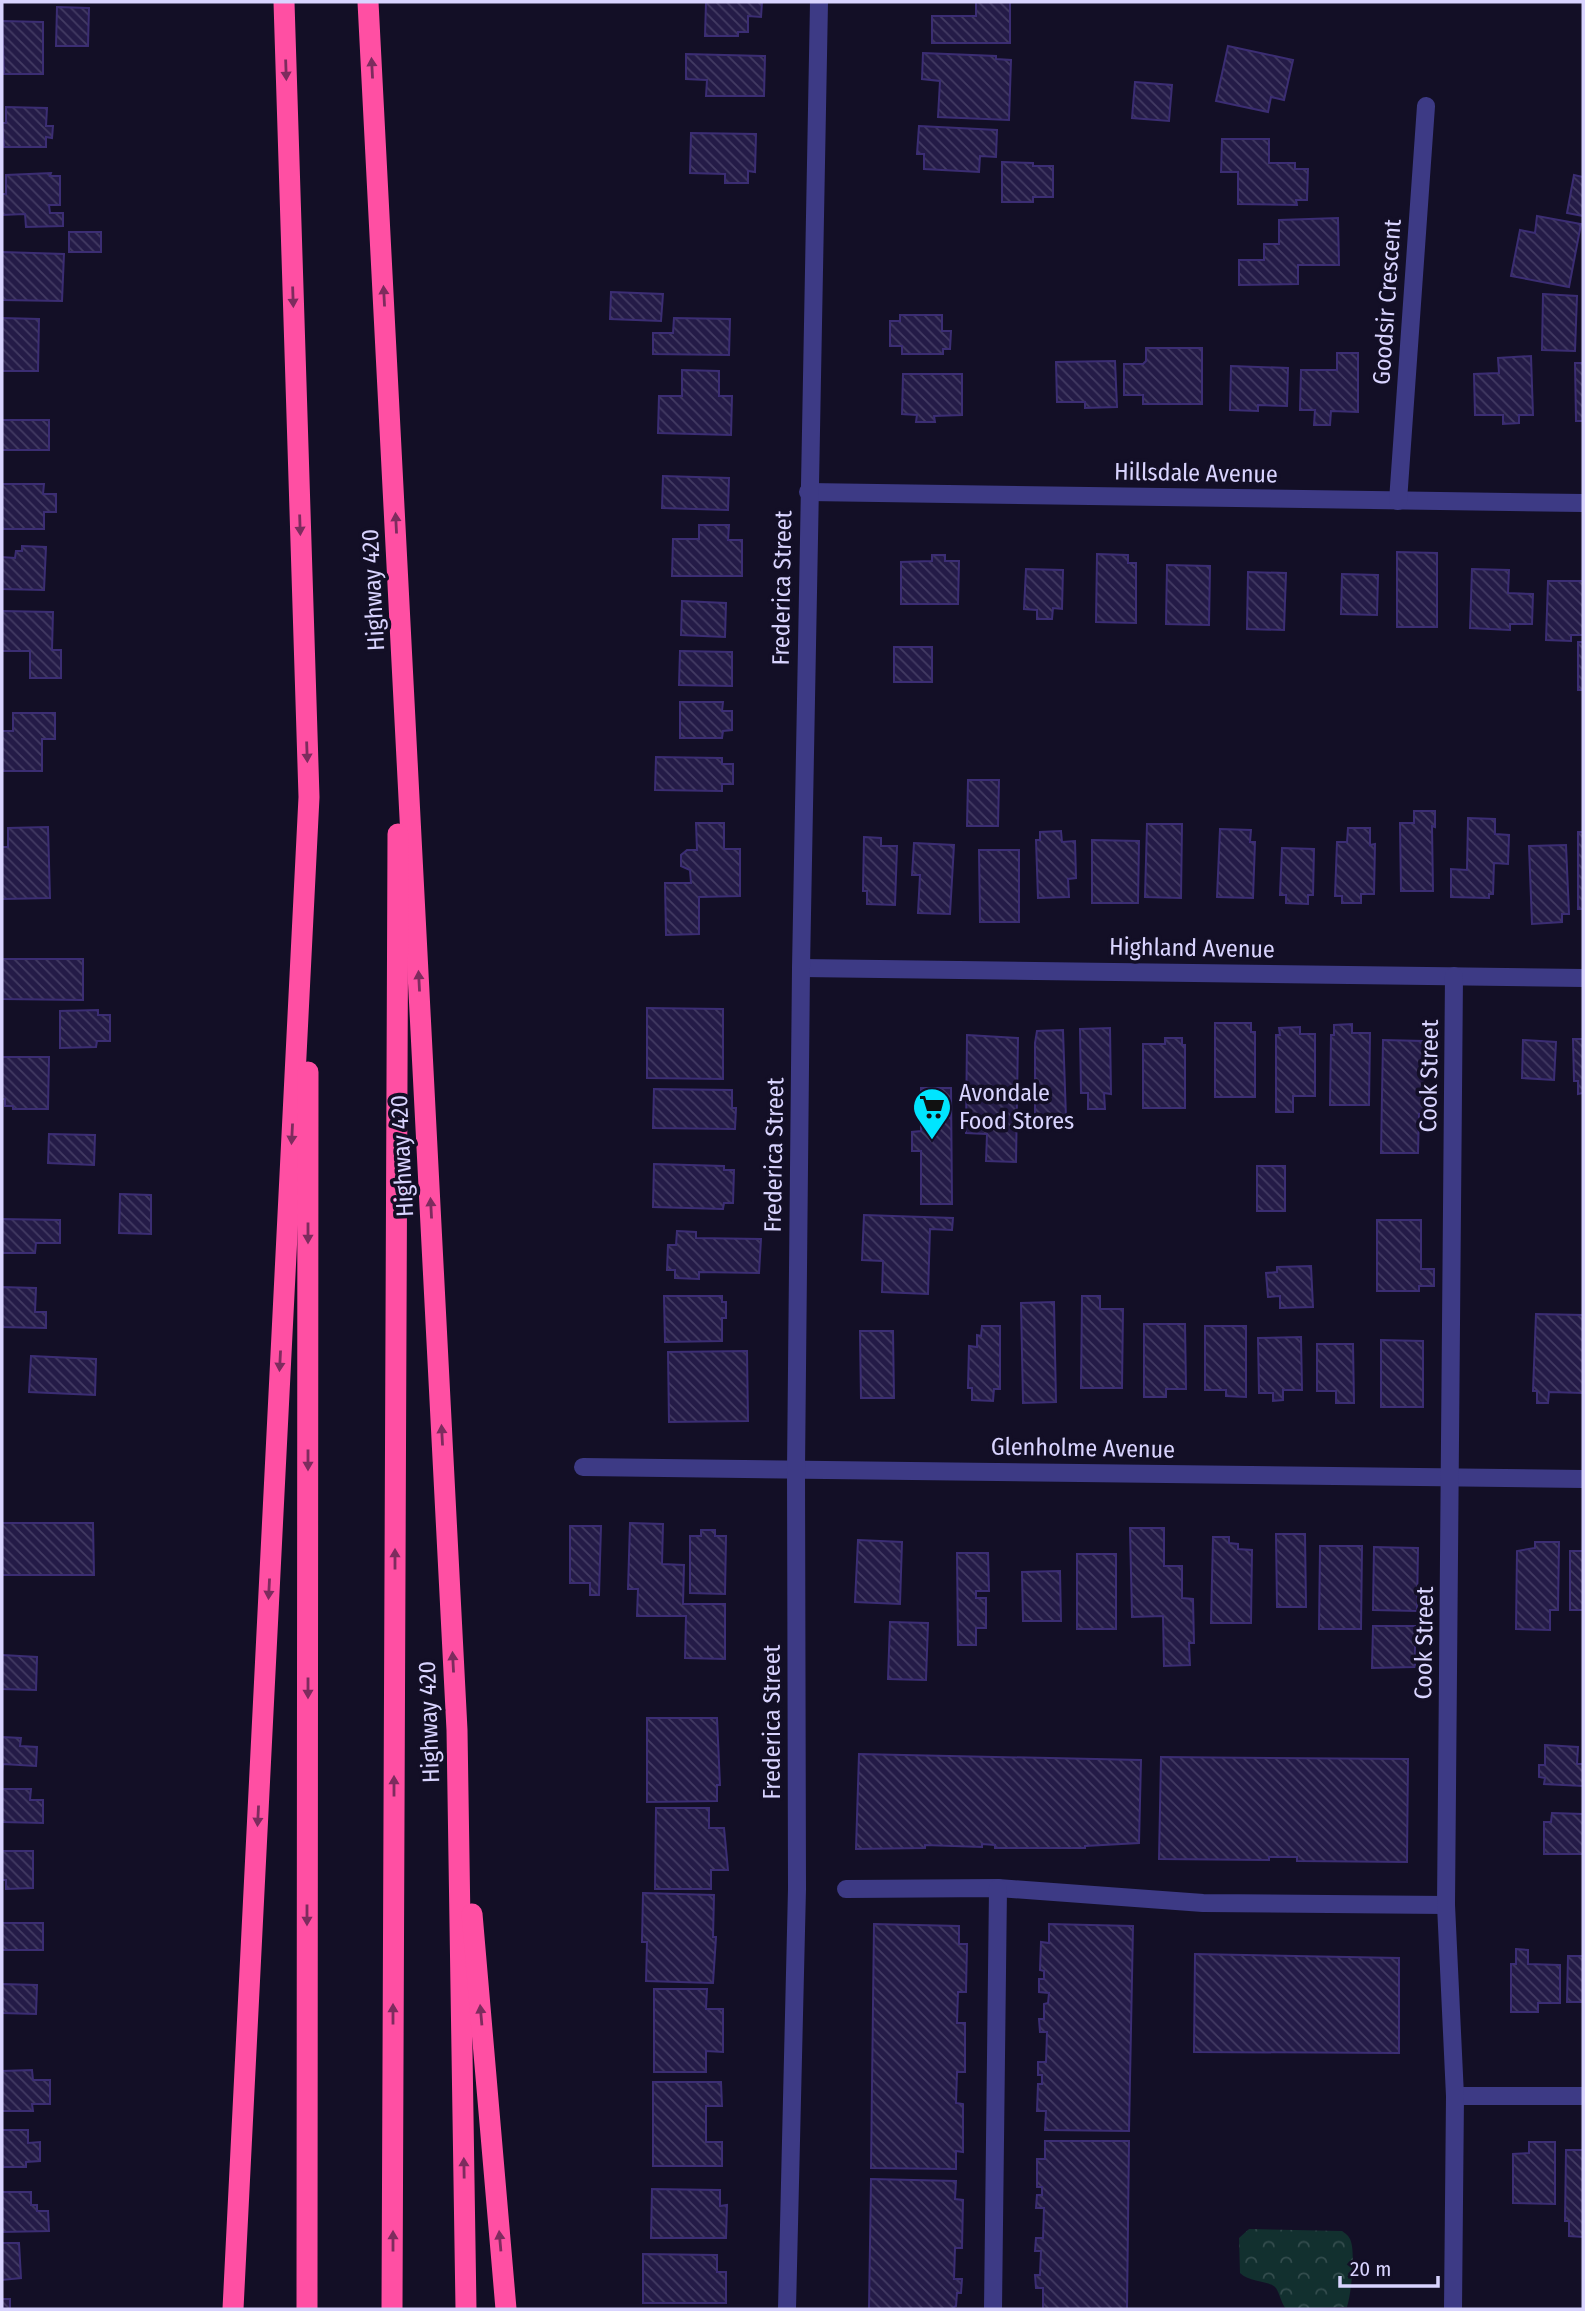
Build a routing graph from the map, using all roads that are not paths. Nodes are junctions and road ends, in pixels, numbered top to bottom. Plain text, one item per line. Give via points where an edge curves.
1 (284, 2) edge
2 (369, 2) edge
3 (819, 2) edge
4 (1426, 106) dead end
5 (808, 492) junction
6 (1398, 501) junction
7 (1583, 503) edge
8 (400, 591) junction
9 (309, 797) junction
10 (801, 968) junction
11 (1454, 976) junction
12 (1583, 978) edge
13 (583, 1467) dead end
14 (796, 1469) junction
15 (1450, 1478) junction
16 (1583, 1479) edge
17 (457, 1730) junction
18 (998, 1888) junction
19 (846, 1889) dead end
20 (1446, 1905) junction
21 (1455, 2096) junction
22 (1583, 2096) edge
23 (233, 2309) edge
24 (307, 2309) edge
25 (392, 2309) edge
26 (466, 2309) edge
27 (506, 2309) edge
28 (787, 2309) edge
29 (993, 2309) edge
30 (1453, 2309) edge

1 -> 9 highway
8 -> 2 highway, Highway 420
3 - 5 street, Frederica Street
4 - 6 street, Goodsir Crescent
5 - 6 street, Hillsdale Avenue
5 - 10 street, Frederica Street
6 - 7 street, Hillsdale Avenue
17 -> 8 highway, Highway 420
25 -> 8 highway
9 -> 23 highway
9 -> 24 highway
10 - 11 street, Highland Avenue
10 - 14 street, Frederica Street
11 - 12 street, Highland Avenue
11 - 15 street, Cook Street
13 - 14 street, Glenholme Avenue
14 - 15 street, Glenholme Avenue
14 - 28 street, Frederica Street via 797,1889
15 - 16 street, Glenholme Avenue
15 - 20 street, Cook Street
26 -> 17 highway, Highway 420
27 -> 17 highway
18 - 19 street
18 - 20 street via 1203,1903
18 - 29 street
20 - 21 street, Cook Street
21 - 22 street
21 - 30 street, Cook Street

